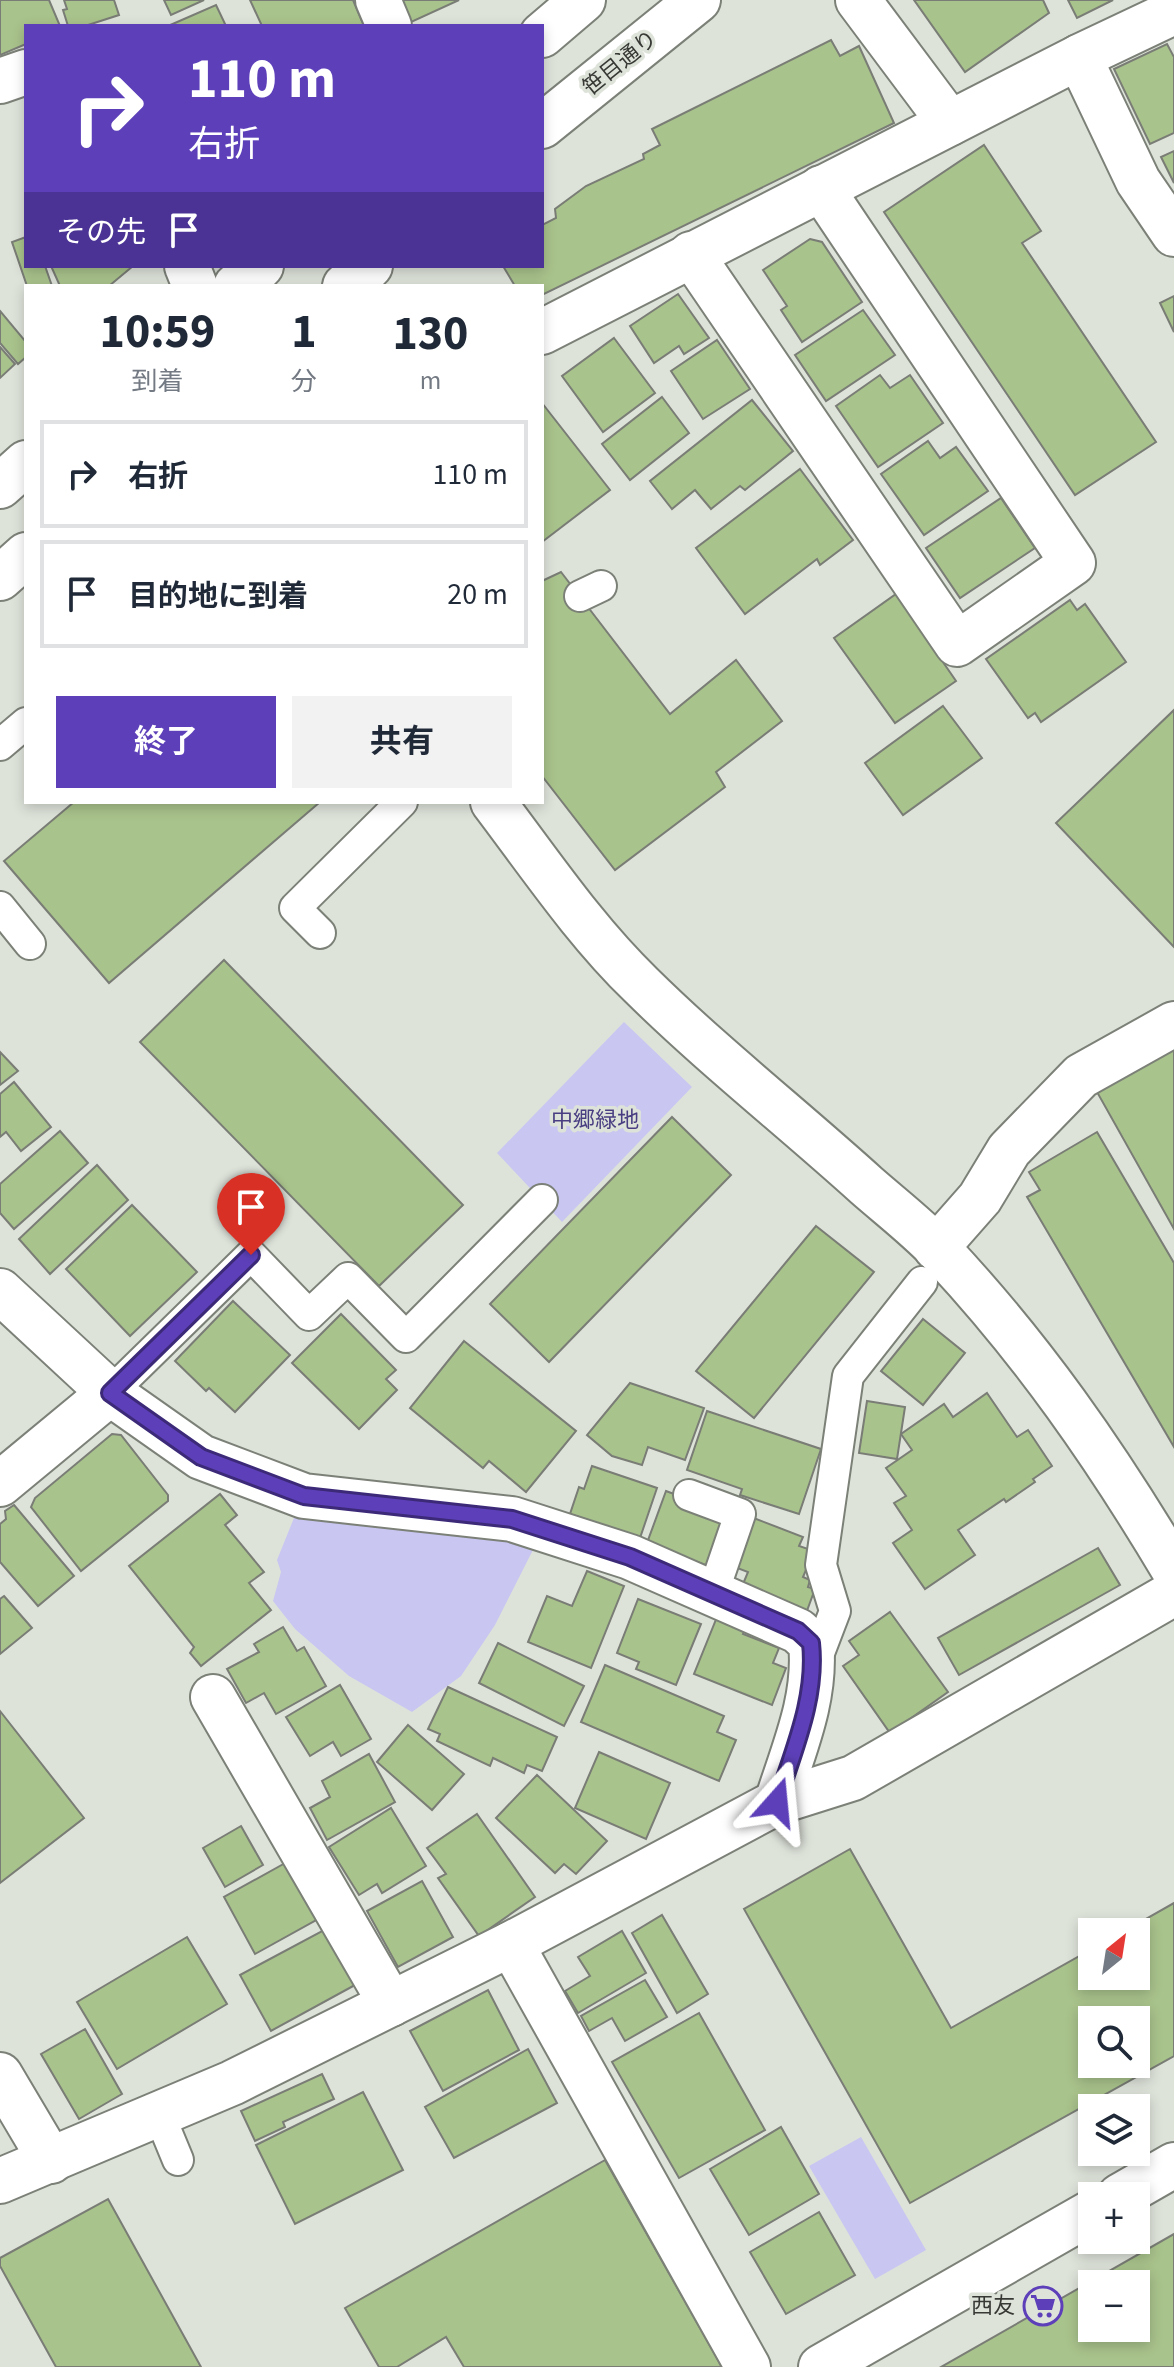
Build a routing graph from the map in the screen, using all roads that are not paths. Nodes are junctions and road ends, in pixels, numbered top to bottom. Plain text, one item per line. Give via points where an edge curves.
1 (378, 0) edge
2 (583, 0) edge
3 (698, 0) edge
4 (858, 0) edge
5 (1174, 12) edge
6 (388, 24) edge
7 (544, 33) edge
8 (1079, 57) junction
9 (24, 73) edge
10 (0, 81) edge
11 (950, 123) junction
12 (544, 124) edge
13 (821, 188) junction
14 (1174, 234) edge
15 (691, 254) junction
16 (258, 268) edge
17 (368, 268) edge
18 (238, 284) edge
19 (348, 284) edge
20 (544, 331) edge
21 (24, 465) edge
22 (0, 486) edge
23 (24, 557) edge
24 (0, 578) edge
25 (24, 725) edge
26 (0, 745) edge
27 (400, 804) edge
28 (495, 804) edge
29 (0, 907) edge
30 (320, 933) dead end
31 (30, 944) dead end
32 (1174, 1024) edge
33 (542, 1200) dead end
34 (929, 1265) junction
35 (0, 1291) edge
36 (110, 1393) junction
37 (0, 1484) edge
38 (689, 1495) dead end
39 (1174, 1570) edge
40 (713, 1593) junction
41 (1174, 1593) edge
42 (814, 1666) junction
43 (213, 1697) dead end
44 (777, 1802) junction
45 (511, 1944) junction
46 (391, 2004) junction
47 (0, 2075) edge
48 (159, 2114) junction
49 (178, 2160) dead end
50 (51, 2161) junction
51 (1174, 2165) edge
52 (0, 2181) edge
53 (1144, 2182) edge
54 (1078, 2220) edge
55 (748, 2367) edge
56 (821, 2367) edge

1 - 6 street
2 - 7 street
3 - 12 street, 笹目通り
4 - 11 street
5 - 8 street
8 - 11 street
8 - 14 street via 1138,181
9 - 10 street
11 - 13 street
13 - 15 street
13 - 15 street via 1073,563 957,644
15 - 20 street
16 - 18 street
17 - 19 street
21 - 22 street
23 - 24 street
25 - 26 lane
27 - 30 lane via 295,908
28 - 34 street via 639,984
29 - 31 lane
32 - 34 street via 1081,1076 1009,1150
33 - 36 lane via 406,1337 348,1278 309,1315 251,1255
34 - 39 street via 1013,1333 1123,1484
34 - 42 lane via 848,1376 821,1565 835,1611
35 - 36 street
36 - 37 street
36 - 40 street via 201,1457 304,1496 512,1519 630,1557
38 - 40 lane via 740,1514
40 - 42 street via 798,1631 811,1643
41 - 44 street via 853,1778
42 - 44 street via 806,1712
43 - 46 street
44 - 45 street
45 - 46 street
45 - 55 street
46 - 48 street
47 - 50 street
48 - 49 lane
48 - 50 street
50 - 52 street
51 - 53 street
54 - 56 street

